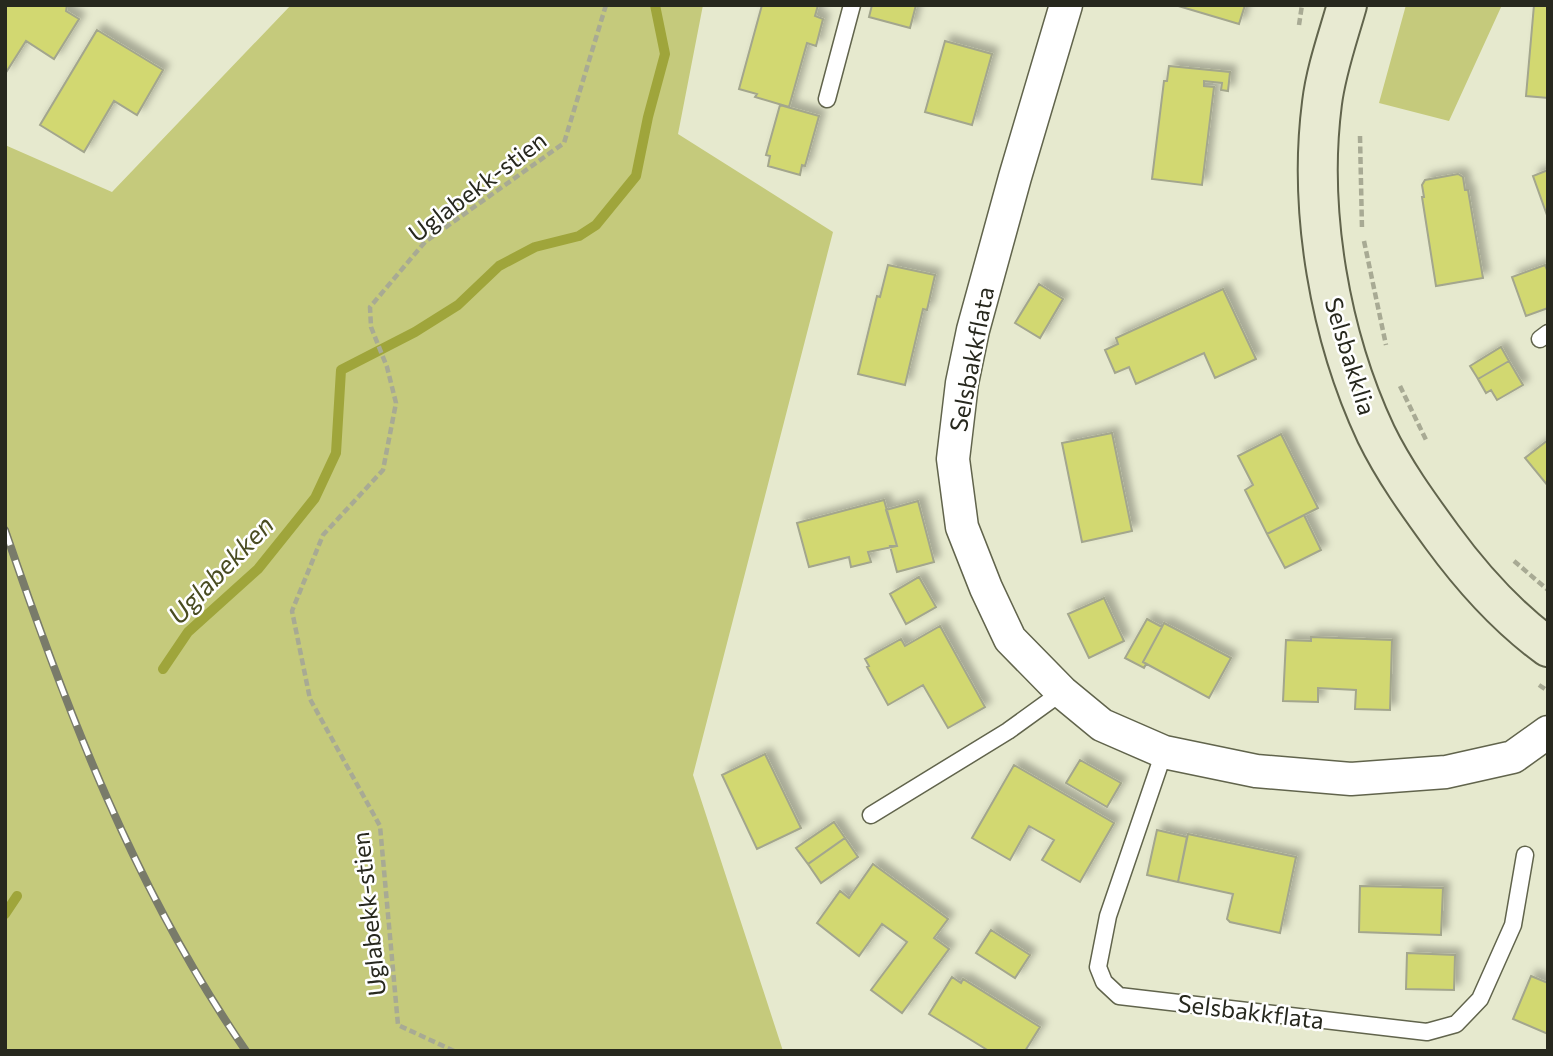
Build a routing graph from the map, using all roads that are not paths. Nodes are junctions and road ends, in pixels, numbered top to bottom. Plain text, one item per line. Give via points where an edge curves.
1 (852, 5) edge
2 (1066, 5) edge
3 (1347, 5) edge
4 (827, 99) dead end
5 (1548, 648) edge
6 (1062, 692) junction
7 (1548, 732) edge
8 (1164, 752) junction
9 (870, 816) dead end
10 (1525, 855) dead end

1 - 4 lane
2 - 6 street, Selsbakkflata via 973,330 961,383 953,459 961,527 1010,639
3 - 5 street, Selsbakklia via 1322,102 1318,165 1321,237 1334,308 1354,378 1407,489 1469,573
6 - 8 street, Selsbakkflata via 1102,725
6 - 9 lane
7 - 8 street, Selsbakkflata via 1513,757 1446,772 1351,779 1256,771
8 - 10 lane, Selsbakkflata via 1108,916 1098,967 1104,982 1119,996 1427,1032 1456,1024 1480,999 1513,925

